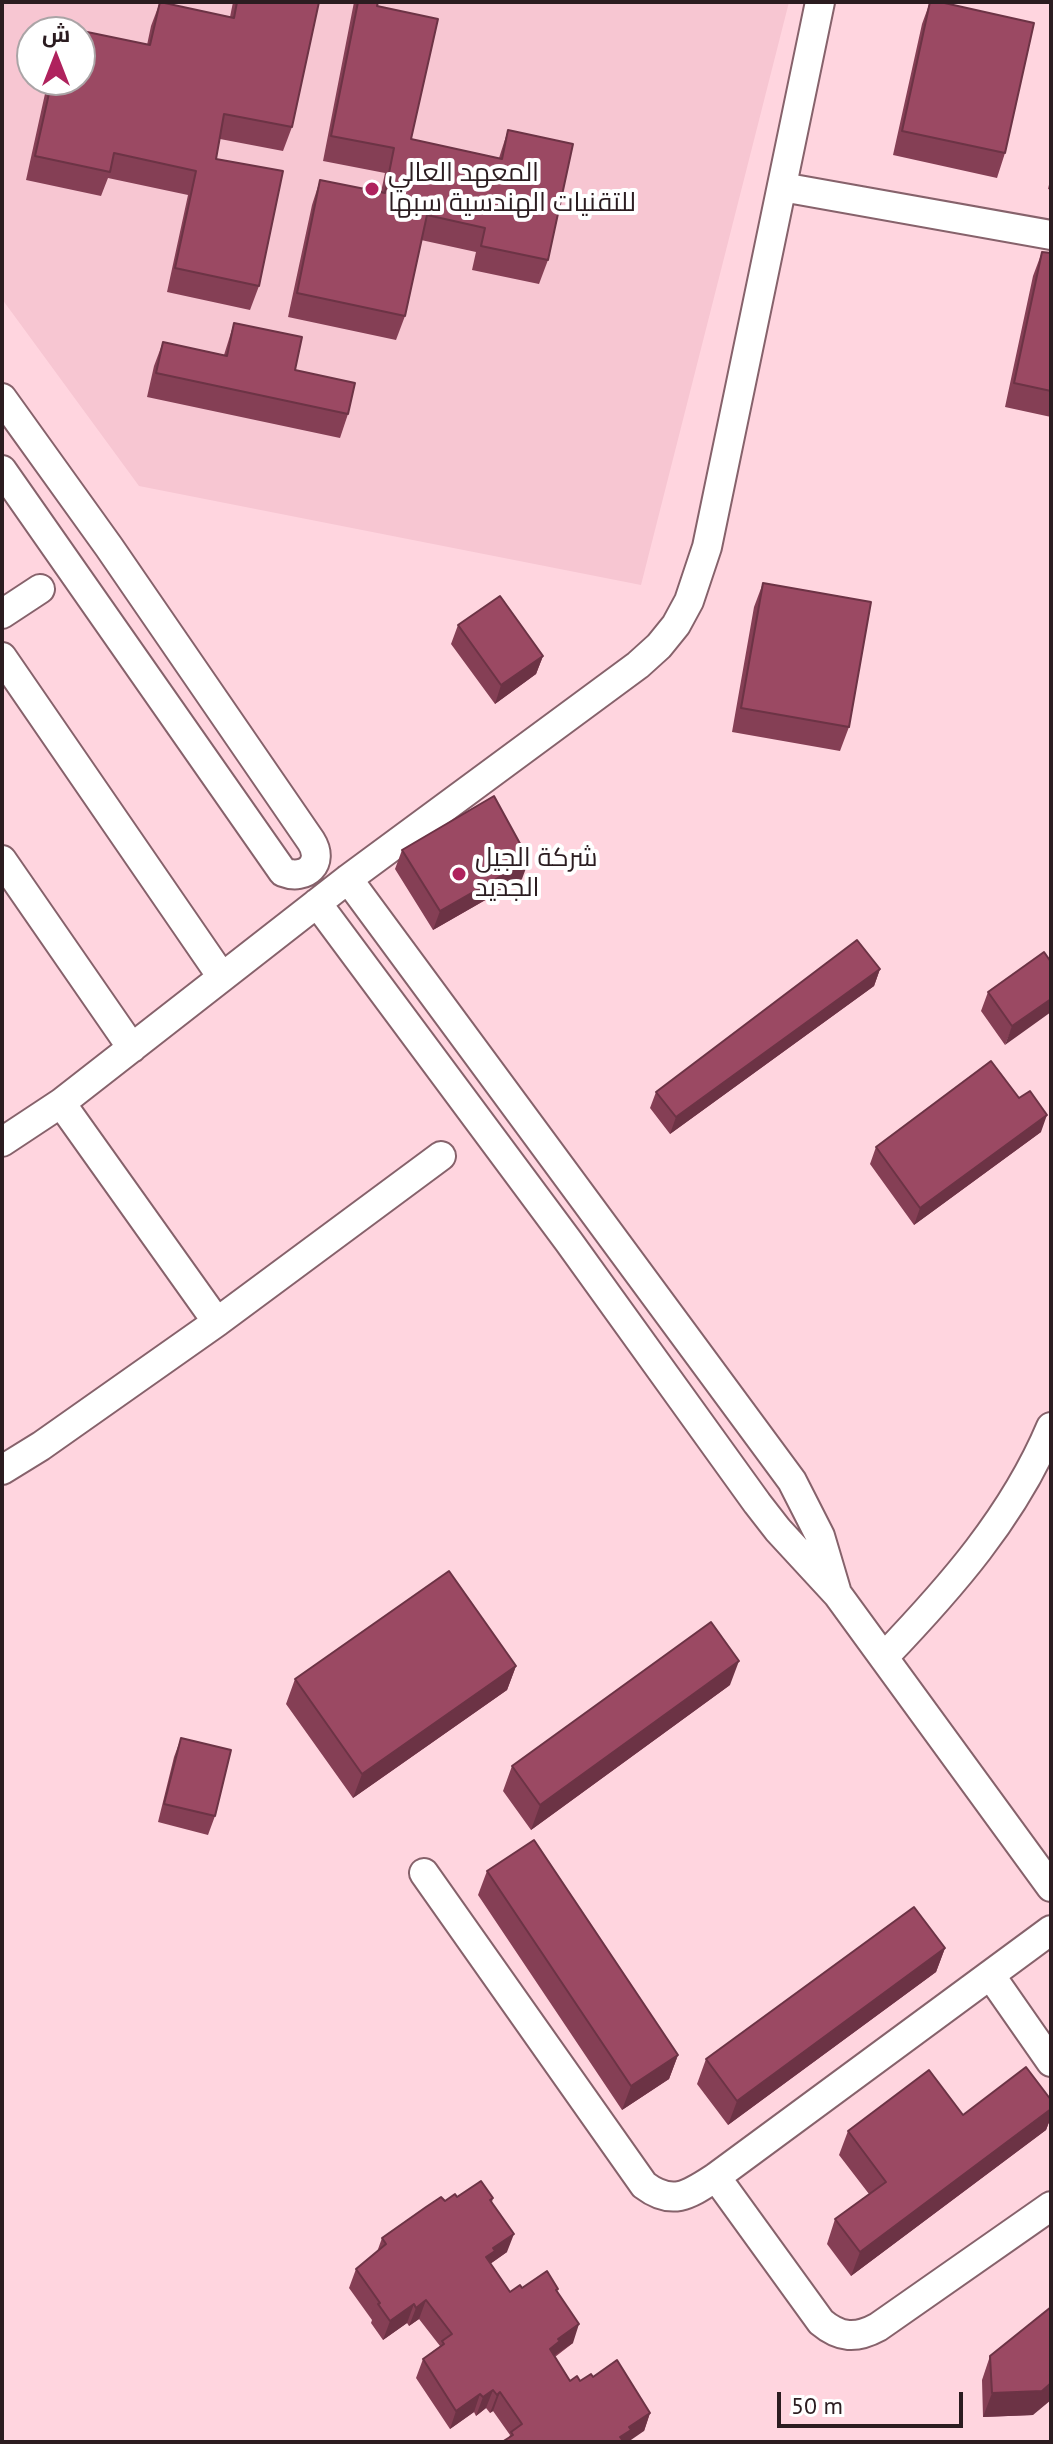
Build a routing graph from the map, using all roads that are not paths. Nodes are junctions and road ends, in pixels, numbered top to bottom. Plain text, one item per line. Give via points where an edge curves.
1 (820, 2) edge
2 (782, 187) junction
3 (1051, 235) edge
4 (2, 398) edge
5 (2, 470) edge
6 (109, 547) junction
7 (72, 572) junction
8 (40, 589) dead end
9 (2, 614) edge
10 (2, 657) edge
11 (2, 860) edge
12 (348, 879) junction
13 (317, 903) junction
14 (222, 977) junction
15 (132, 1048) junction
16 (61, 1103) junction
17 (2, 1142) edge
18 (441, 1156) dead end
19 (600, 1222) junction
20 (569, 1242) junction
21 (217, 1322) junction
22 (727, 1393) junction
23 (695, 1417) junction
24 (1051, 1427) edge
25 (2, 1470) edge
26 (838, 1595) junction
27 (884, 1657) junction
28 (424, 1873) dead end
29 (1051, 1887) edge
30 (1051, 1930) edge
31 (991, 1976) junction
32 (1051, 2062) edge
33 (716, 2177) junction
34 (1051, 2206) edge

1 - 2 street
2 - 3 street
2 - 12 street via 707,547 676,625 621,679
4 - 6 street
5 - 7 street
6 - 7 street
6 - 7 street via 315,847 316,860 308,871 296,876 283,872
8 - 9 street
10 - 14 street
11 - 15 street
12 - 13 street
12 - 19 street
13 - 14 street
13 - 20 street
14 - 15 street
15 - 16 street
16 - 17 street
16 - 21 street
18 - 21 street
19 - 20 street
19 - 22 street
20 - 23 street
21 - 25 street
22 - 23 street
22 - 26 street via 807,1508
23 - 26 street via 778,1530
24 - 27 street via 1014,1497 971,1561
26 - 27 street
27 - 29 street
28 - 33 street via 644,2185 668,2197 682,2196
30 - 31 street
31 - 32 street
31 - 33 street
33 - 34 street via 821,2322 848,2336 878,2327

